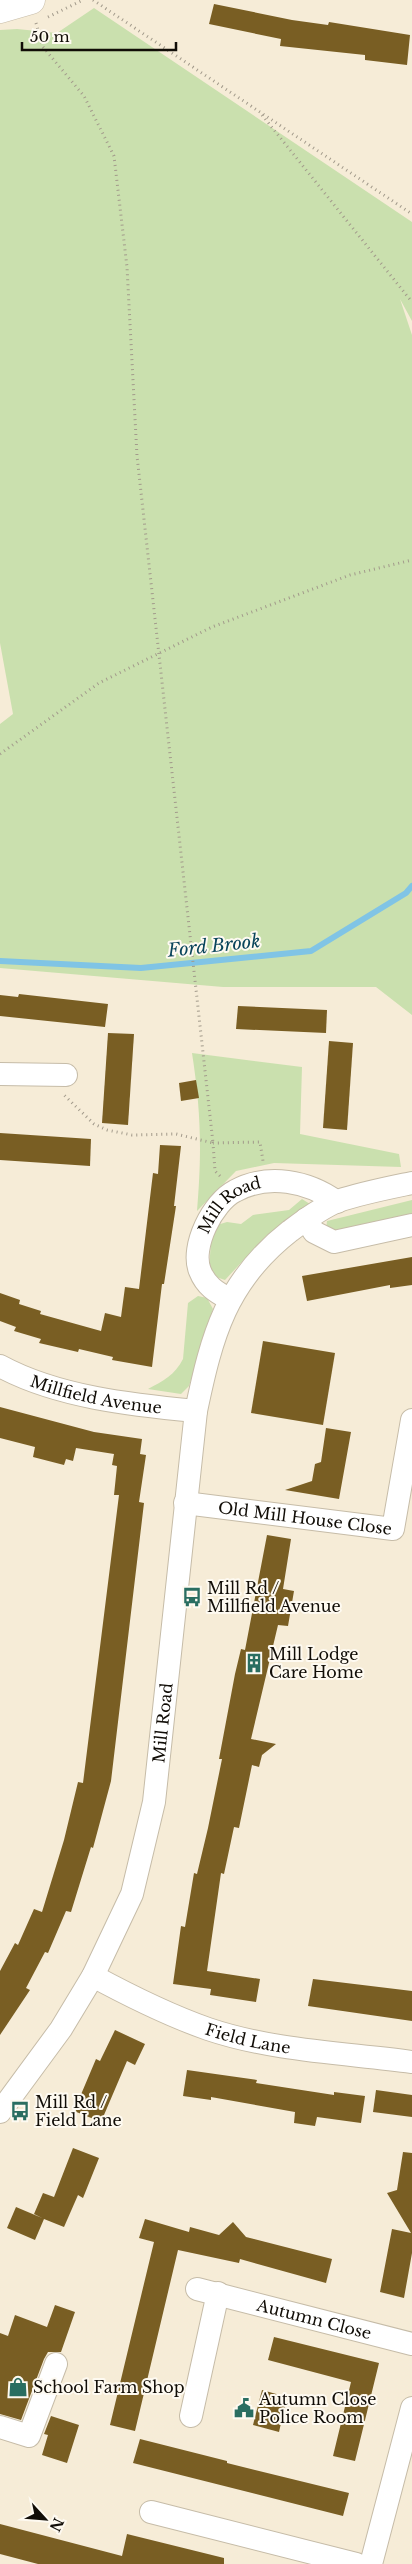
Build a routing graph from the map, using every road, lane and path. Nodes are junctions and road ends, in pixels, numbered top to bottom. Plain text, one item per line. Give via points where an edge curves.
1 (83, 0) edge
2 (93, 0) edge
3 (38, 5) edge
4 (0, 9) edge
5 (258, 111) junction
6 (412, 214) edge
7 (412, 302) edge
8 (412, 560) edge
9 (159, 653) junction
10 (0, 754) edge
11 (0, 1074) edge
12 (65, 1077) joint
13 (213, 1143) junction
14 (267, 1181) junction
15 (412, 1183) edge
16 (234, 1191) junction
17 (336, 1202) junction
18 (306, 1219) junction
19 (412, 1225) edge
20 (229, 1299) junction
21 (0, 1366) edge
22 (196, 1411) junction
23 (412, 1420) edge
24 (405, 1497) edge
25 (186, 1503) junction
26 (93, 1976) junction
27 (412, 2062) edge
28 (0, 2112) edge
29 (412, 2344) edge
30 (56, 2364) dead end
31 (412, 2408) edge
32 (191, 2416) dead end
33 (0, 2427) edge
34 (151, 2512) dead end
35 (356, 2564) edge
36 (371, 2564) edge

1 - 3 path
2 - 5 path
3 - 4 main road
3 - 9 path via 43,47 84,96 114,156 127,267 137,456
5 - 6 path
5 - 7 path
8 - 9 path via 350,575 212,627
9 - 10 path via 99,682
9 - 13 path
11 - 12 street
12 - 13 path via 94,1124 106,1130 132,1135 176,1134
13 - 14 path via 260,1142
13 - 16 path via 215,1170
14 - 16 street, Mill Road
14 - 17 street, Mill Road via 306,1185 322,1191
15 - 17 street, Mill Road
16 - 20 street, Mill Road via 218,1206 204,1227 199,1252 199,1269 206,1284
17 - 18 street, Mill Road
18 - 19 street via 314,1232 334,1242
18 - 20 street, Mill Road via 267,1250
20 - 22 street, Mill Road via 206,1365
21 - 22 street, Millfield Avenue via 86,1396 130,1405
22 - 25 street, Mill Road
23 - 24 street, Old Mill House Close
24 - 25 street, Old Mill House Close via 393,1529
25 - 26 street, Mill Road via 154,1802 132,1894
26 - 27 street, Field Lane via 137,1999 209,2029 265,2043
26 - 28 street, Mill Road via 61,2029
29 - 32 street, Autumn Close via 208,2291
30 - 33 street via 29,2436
31 - 36 street
34 - 35 street

